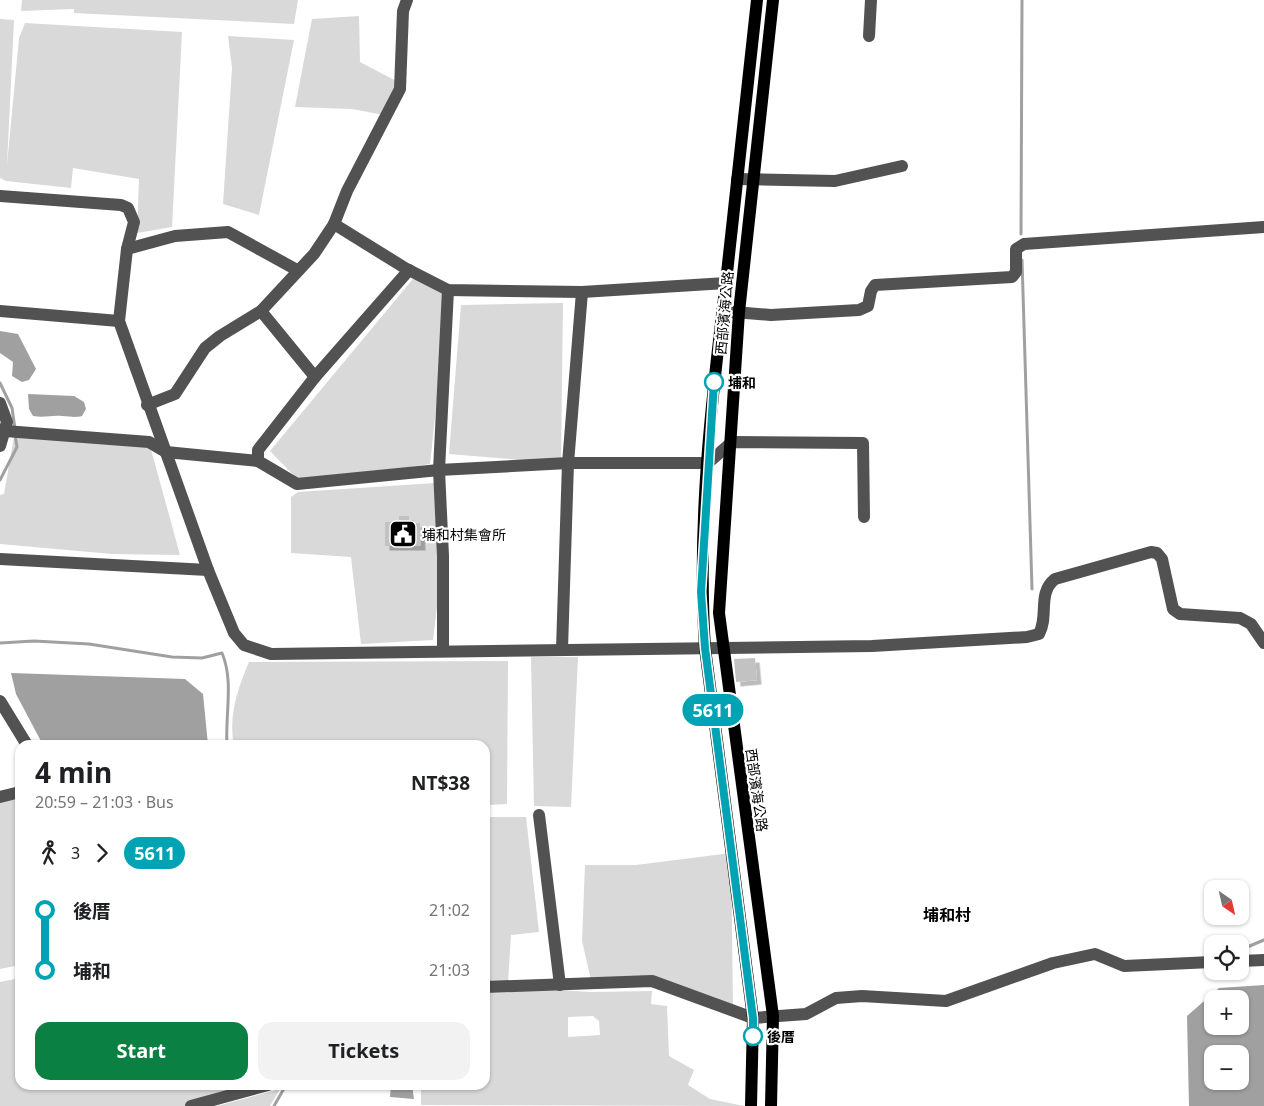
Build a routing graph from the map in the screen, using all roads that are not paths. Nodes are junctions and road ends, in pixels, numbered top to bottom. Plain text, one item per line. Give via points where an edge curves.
1 (407, 0) edge
2 (757, 0) edge
3 (773, 0) edge
4 (871, 0) edge
5 (869, 36) dead end
6 (902, 166) dead end
7 (737, 179) junction
8 (754, 180) junction
9 (0, 196) edge
10 (334, 224) junction
11 (1264, 226) edge
12 (127, 249) junction
13 (297, 270) junction
14 (409, 270) junction
15 (726, 283) junction
16 (448, 290) junction
17 (582, 292) junction
18 (0, 311) edge
19 (261, 311) junction
20 (722, 311) junction
21 (739, 312) junction
22 (119, 321) junction
23 (315, 377) junction
24 (0, 403) edge
25 (147, 405) junction
26 (4, 425) edge
27 (732, 442) junction
28 (0, 446) edge
29 (166, 452) junction
30 (258, 461) junction
31 (568, 463) junction
32 (708, 463) junction
33 (439, 470) junction
34 (864, 517) dead end
35 (0, 559) edge
36 (208, 570) junction
37 (1264, 643) edge
38 (705, 648) junction
39 (562, 649) junction
40 (723, 649) junction
41 (443, 650) junction
42 (0, 702) edge
43 (24, 740) edge
44 (15, 793) edge
45 (0, 797) edge
46 (540, 816) dead end
47 (1264, 960) edge
48 (1249, 961) edge
49 (1204, 962) edge
50 (560, 985) junction
51 (490, 987) edge
52 (773, 1016) junction
53 (753, 1018) junction
54 (250, 1090) edge
55 (191, 1106) edge
56 (752, 1106) edge
57 (771, 1106) edge

1 - 10 street via 403,10 400,89 347,191
2 - 7 main road, 西部濱海公路
3 - 8 main road, 西部濱海公路
4 - 5 street
6 - 8 street via 835,181
7 - 8 street
7 - 15 main road, 西部濱海公路
8 - 21 main road, 西部濱海公路
9 - 12 street via 128,208 134,222
10 - 13 street via 314,254
10 - 14 street
11 - 21 street via 1024,244 1016,249 1016,272 1010,278 875,286 868,306 859,310 771,315
12 - 13 street via 175,236 228,232
12 - 22 street
13 - 19 street
14 - 16 street
14 - 23 street
15 - 17 street
15 - 20 main road, 西部濱海公路
16 - 17 street
16 - 33 street
17 - 31 street
18 - 22 street
19 - 23 street
19 - 25 street via 205,348 175,394
20 - 21 street
20 - 32 main road, 西部濱海公路
21 - 27 main road, 西部濱海公路 via 732,388
22 - 25 street
23 - 30 street via 258,450
24 - 26 street
25 - 29 street
26 - 28 street
26 - 29 street via 149,442
27 - 32 street
27 - 34 street via 863,443
27 - 40 main road, 西部濱海公路 via 719,613
29 - 30 street
29 - 36 street
30 - 33 street via 297,484
31 - 32 street
31 - 33 street
31 - 39 street
32 - 38 main road, 西部濱海公路 via 701,592
33 - 41 street
35 - 36 street
36 - 41 street via 234,633 244,645 254,650 271,654
37 - 40 street via 1251,624 1240,618 1180,614 1172,609 1162,559 1151,552 1055,579 1045,590 1044,626 1039,634 872,646
38 - 39 street
38 - 40 street
38 - 53 main road, 西部濱海公路
39 - 41 street
40 - 52 main road, 西部濱海公路
42 - 43 street
44 - 45 street
46 - 50 street
47 - 48 street
49 - 52 street via 1124,966 1095,954 1053,963 946,1001 862,996 836,998 806,1014
50 - 51 street
50 - 53 street via 652,981
52 - 53 street
52 - 57 main road, 西部濱海公路
53 - 56 main road, 西部濱海公路
54 - 55 street

